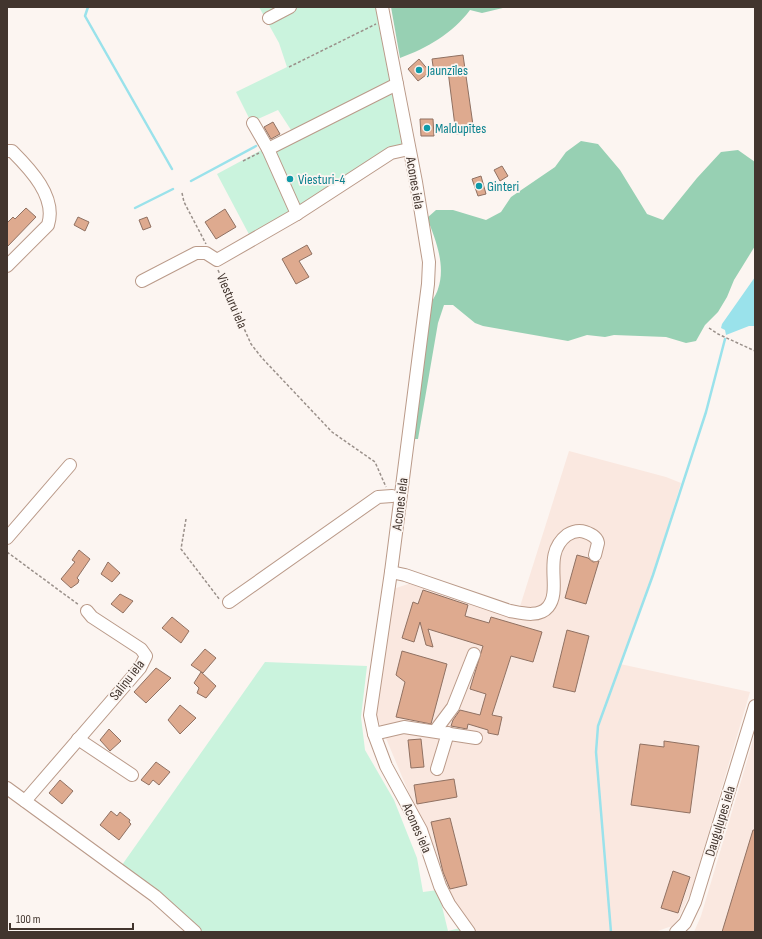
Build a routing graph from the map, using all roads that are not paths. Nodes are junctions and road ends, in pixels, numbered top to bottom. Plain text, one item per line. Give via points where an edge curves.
1 (290, 7) edge
2 (382, 7) edge
3 (269, 18) dead end
4 (397, 84) junction
5 (253, 123) dead end
6 (268, 149) junction
7 (409, 149) junction
8 (9, 151) edge
9 (297, 214) junction
10 (7, 266) edge
11 (142, 281) dead end
12 (70, 465) dead end
13 (392, 496) road end
14 (7, 538) edge
15 (595, 555) dead end
16 (391, 572) junction
17 (229, 602) road end
18 (87, 611) road end
19 (474, 654) dead end
20 (755, 706) edge
21 (442, 732) junction
22 (374, 734) junction
23 (476, 738) dead end
24 (78, 739) junction
25 (437, 769) dead end
26 (132, 775) dead end
27 (7, 788) edge
28 (25, 801) junction
29 (195, 932) edge
30 (469, 932) edge
31 (676, 932) edge

1 - 3 street
2 - 4 street, Acones iela
4 - 6 street
4 - 7 street, Acones iela
5 - 6 street
6 - 9 street
7 - 9 street, Viesturu iela via 391,153
7 - 16 street, Acones iela via 428,262 428,284 403,507
8 - 10 street via 37,180 44,192 51,216 48,225
9 - 11 street, Viesturu iela via 215,259 206,253 196,253
12 - 14 street
13 - 17 street via 378,497
15 - 16 street via 598,543 596,537 590,534 572,532 562,539 553,564 551,602 544,611 537,613 510,611
16 - 22 street, Acones iela via 370,706
18 - 24 street, Saliņu iela via 92,617 141,649 146,656 140,668
19 - 21 street
20 - 31 street, Dauguļupes iela via 695,902 685,923
21 - 22 street via 404,726
21 - 23 street
21 - 25 street
22 - 30 street, Acones iela via 386,766 421,830 440,886
24 - 26 street
24 - 28 street, Saliņu iela
27 - 28 street
28 - 29 street via 155,896

